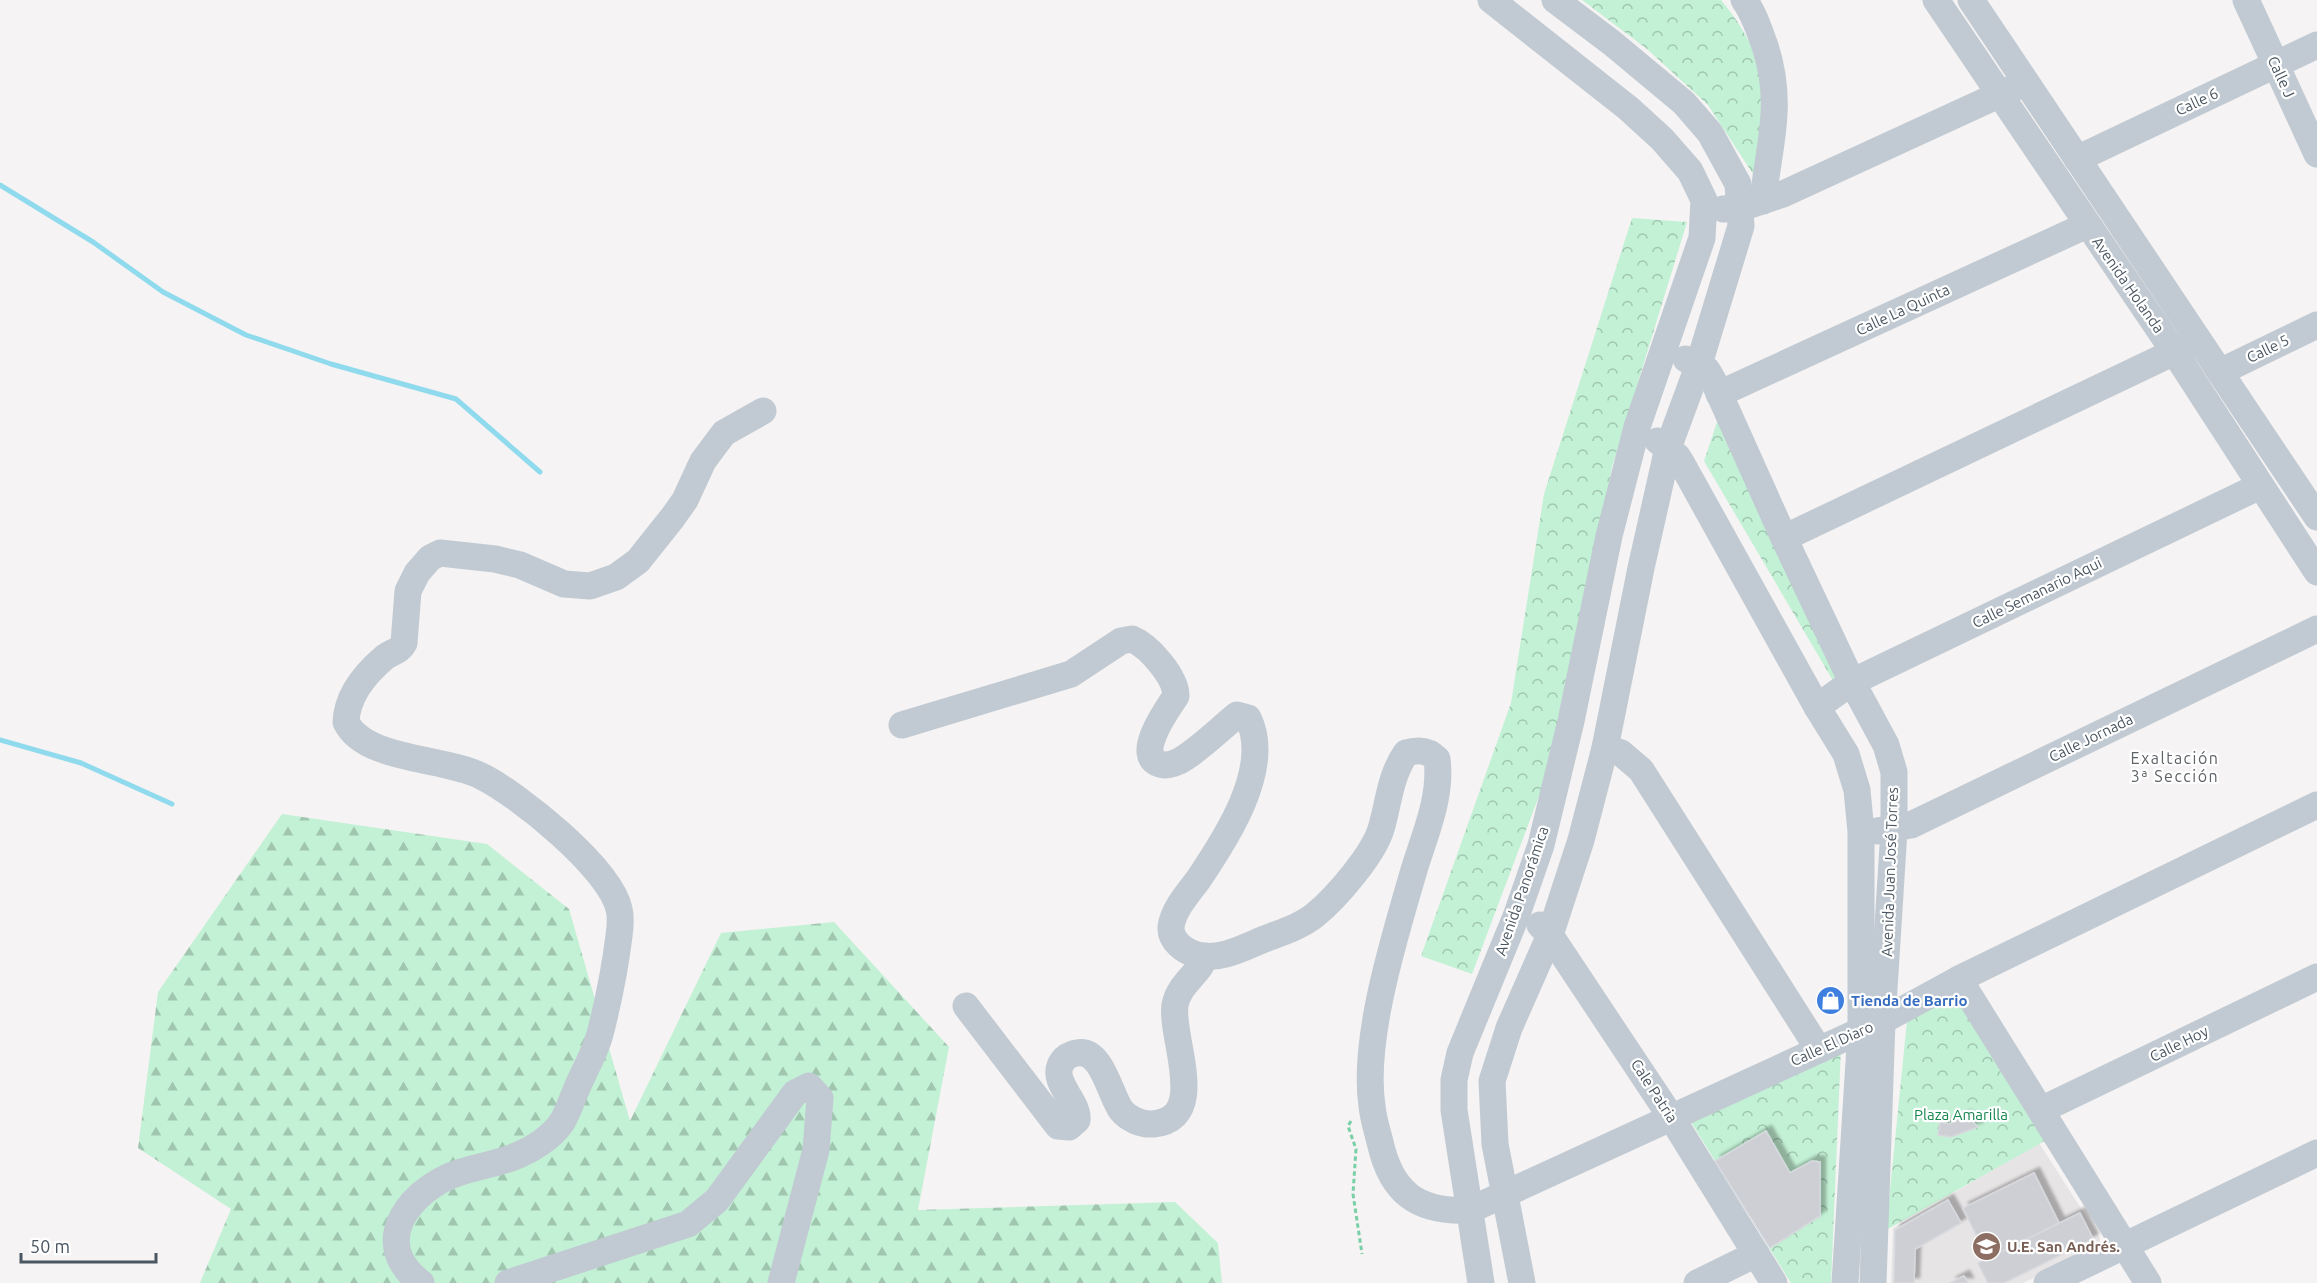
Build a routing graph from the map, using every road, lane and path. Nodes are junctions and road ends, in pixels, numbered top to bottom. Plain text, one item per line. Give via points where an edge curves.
1 (1491, 0) edge
2 (1555, 0) edge
3 (1744, 0) edge
4 (1936, 0) edge
5 (1971, 0) edge
6 (2246, 0) edge
7 (2317, 45) edge
8 (2276, 65) junction
9 (2025, 83) junction
10 (2000, 96) junction
11 (2317, 154) edge
12 (2078, 159) junction
13 (1752, 204) junction
14 (1706, 210) junction
15 (2087, 225) junction
16 (2317, 325) edge
17 (2186, 346) junction
18 (1663, 350) junction
19 (1699, 364) junction
20 (2220, 372) junction
21 (1719, 394) junction
22 (763, 411) dead end
23 (1636, 427) junction
24 (1668, 448) junction
25 (2260, 486) junction
26 (2317, 517) edge
27 (1784, 538) junction
28 (2317, 572) edge
29 (2317, 629) edge
30 (1852, 682) junction
31 (1817, 707) junction
32 (902, 725) dead end
33 (1605, 748) junction
34 (2317, 805) edge
35 (1894, 830) junction
36 (1861, 832) junction
37 (1517, 914) junction
38 (1550, 935) junction
39 (1205, 956) junction
40 (2317, 977) edge
41 (1959, 979) junction
42 (966, 1006) dead end
43 (1871, 1026) junction
44 (1819, 1050) junction
45 (1372, 1106) junction
46 (2041, 1110) junction
47 (1671, 1117) junction
48 (2317, 1153) edge
49 (1505, 1194) junction
50 (1470, 1210) junction
51 (2124, 1244) junction
52 (1362, 1254) dead end
53 (1756, 1254) junction
54 (421, 1283) edge
55 (508, 1283) edge
56 (782, 1283) edge
57 (1481, 1283) edge
58 (1522, 1283) edge
59 (1697, 1283) edge
60 (1774, 1283) edge
61 (1845, 1283) edge
62 (1873, 1283) edge
63 (2047, 1283) edge
64 (2148, 1283) edge

1 - 14 street via 1629,108 1662,139 1690,171
2 - 13 street via 1684,104 1710,133
3 - 13 street via 1759,28 1775,84 1775,132
4 - 10 street, Avenida Holanda
5 - 9 street, Avenida Holanda
6 - 8 street, Calle J
7 - 8 street, Calle 6
8 - 11 street, Calle J
8 - 12 street, Calle 6
9 - 10 street
9 - 12 street, Avenida Holanda
10 - 13 street via 1783,194
10 - 15 street, Avenida Holanda
12 - 17 street, Avenida Holanda
13 - 14 street
13 - 19 street via 1741,226
14 - 18 street, Avenida Panorámica via 1702,238
15 - 17 street, Avenida Holanda
15 - 21 street, Calle La Quinta
16 - 20 street, Calle 5
17 - 20 street, Avenida Holanda
17 - 25 street, Avenida Holanda
17 - 27 street
18 - 19 street
18 - 23 street, Avenida Panorámica
19 - 21 street, Avenida Juan José Torres via 1707,370
19 - 24 street
20 - 26 street, Avenida Holanda
21 - 27 street, Avenida Juan José Torres
22 - 54 street via 724,433 703,461 673,517 638,561 616,577 590,585 564,584 495,559 440,553 430,558 408,591 401,649 369,672 346,710 346,722 358,736 392,753 443,762 481,776 547,822 587,860 610,889 619,909 620,934 600,1036 562,1121 549,1137 517,1156 451,1176 425,1191 400,1218 395,1243 402,1260
23 - 24 street, Avenida Juan José Torres
23 - 37 street, Avenida Panorámica via 1544,834
24 - 31 street, Avenida Juan José Torres via 1682,465
24 - 33 street
25 - 28 street, Avenida Holanda
25 - 30 street, Calle Semanario Aqui
27 - 30 street, Avenida Juan José Torres
29 - 35 street, Calle Jornada
30 - 31 street, Calle Semanario Aqui
30 - 35 street, Avenida Juan José Torres via 1886,745 1894,772
31 - 36 street, Avenida Juan José Torres via 1853,772
32 - 39 street via 1071,674 1121,641 1132,639 1148,651 1174,681 1176,689 1149,749 1152,759 1159,764 1185,758 1237,715 1248,718 1254,754 1248,795 1218,850 1176,911 1171,928 1182,948
33 - 38 street
33 - 44 street via 1621,753 1641,770
34 - 41 street, Calle El Diaro
35 - 36 street, Calle Jornada
35 - 43 street, Avenida Juan José Torres
36 - 43 street, Avenida Juan José Torres
37 - 38 street, Cale Patria via 1538,923
37 - 50 street, Avenida Panorámica via 1460,1053 1454,1080 1454,1110
38 - 47 street, Cale Patria
38 - 49 street via 1509,1028 1492,1081 1495,1144
39 - 42 street via 1184,983 1175,1004 1175,1034 1185,1095 1178,1111 1154,1124 1136,1122 1122,1111 1098,1063 1082,1052 1069,1054 1060,1064 1062,1083 1078,1110 1077,1120 1069,1127 1058,1125
39 - 45 street via 1227,954 1315,915 1372,848 1380,832 1395,769 1406,753 1431,753 1437,759 1439,772 1437,794 1404,905 1373,1032
40 - 46 street, Calle Hoy
41 - 43 street, Calle El Diaro
41 - 46 street
43 - 44 street, Calle El Diaro
43 - 61 street, Avenida Juan José Torres
43 - 62 street, Avenida Juan José Torres
44 - 47 street, Calle El Diaro
45 - 50 street via 1385,1166 1396,1185 1408,1196 1435,1208
45 - 52 path via 1360,1111 1348,1126 1356,1149 1353,1194
46 - 51 street
47 - 49 street, Calle El Diaro
47 - 53 street, Cale Patria
48 - 51 street
49 - 50 street, Calle El Diaro
49 - 58 street
50 - 57 street, Avenida Panorámica
51 - 63 street
51 - 64 street
53 - 59 street
53 - 60 street, Cale Patria
55 - 56 street via 688,1224 717,1200 795,1093 809,1086 820,1098 816,1149

